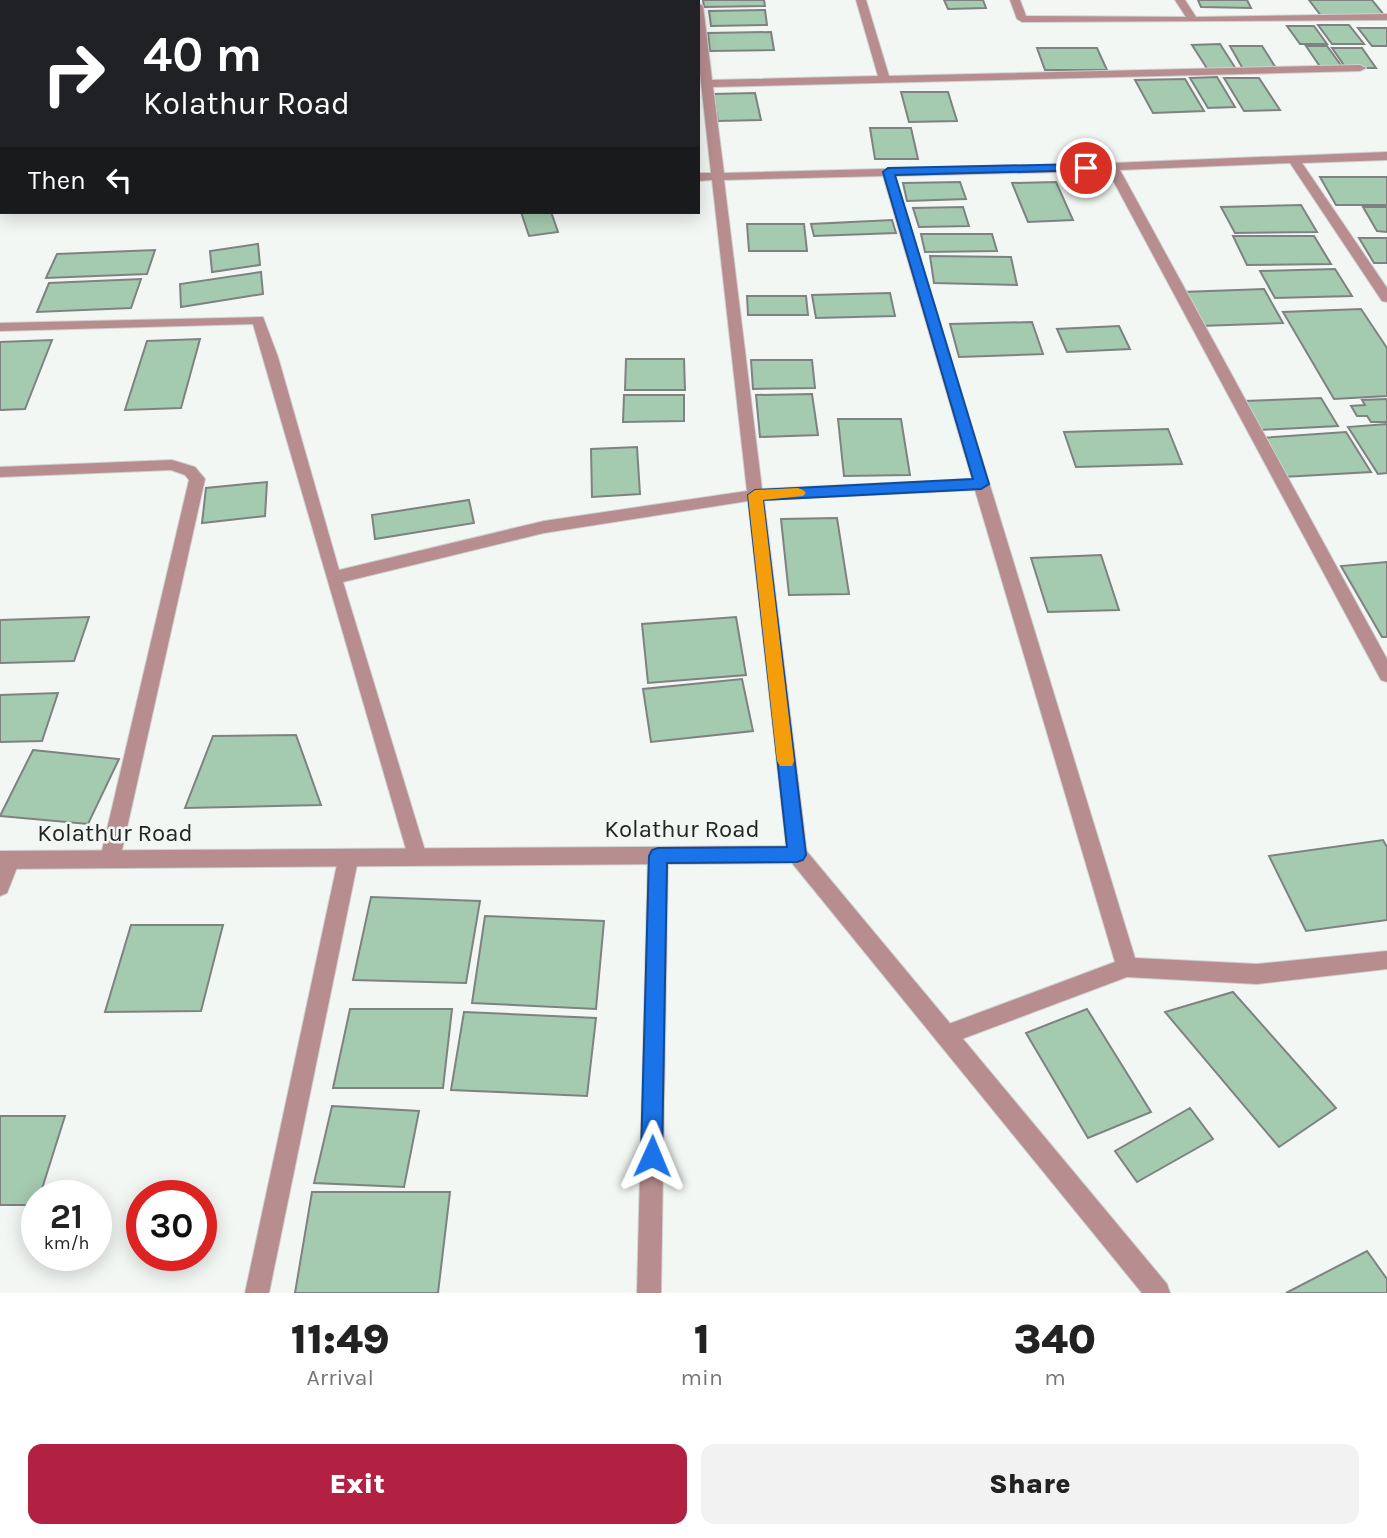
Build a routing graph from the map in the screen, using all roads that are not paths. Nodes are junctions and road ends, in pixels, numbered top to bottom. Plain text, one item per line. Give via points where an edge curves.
1 (861, 0) edge
2 (1015, 0) edge
3 (1180, 0) edge
4 (1387, 18) edge
5 (1193, 20) junction
6 (700, 21) edge
7 (1360, 68) dead end
8 (885, 80) junction
9 (707, 84) junction
10 (1387, 156) edge
11 (1294, 160) junction
12 (1112, 167) junction
13 (888, 172) junction
14 (718, 176) junction
15 (700, 177) edge
16 (1387, 298) edge
17 (0, 327) edge
18 (0, 472) edge
19 (981, 484) junction
20 (755, 495) junction
21 (333, 578) junction
22 (1386, 671) edge
23 (797, 855) junction
24 (658, 856) junction
25 (417, 857) junction
26 (110, 859) junction
27 (5, 860) edge
28 (348, 860) junction
29 (0, 887) edge
30 (1387, 960) edge
31 (1127, 967) junction
32 (946, 1035) junction
33 (257, 1293) edge
34 (649, 1293) edge
35 (1158, 1293) edge

1 - 8 street
2 - 5 street via 1023,19
3 - 5 street
4 - 5 street
6 - 9 street
7 - 8 street
8 - 9 street
9 - 14 street
10 - 11 street
11 - 12 street
11 - 16 street
12 - 13 street
12 - 22 street
13 - 14 street
13 - 19 street
14 - 15 street
14 - 20 street
17 - 21 street via 258,320
18 - 26 street via 172,465 190,471 197,479
19 - 20 street
19 - 31 street
20 - 21 street via 544,527
20 - 23 street
21 - 25 street
23 - 24 street, Kolathur Road
23 - 32 street
24 - 25 street, Kolathur Road
24 - 34 street
25 - 28 street, Kolathur Road
26 - 27 street, Kolathur Road
26 - 28 street, Kolathur Road
27 - 29 street
28 - 33 street
30 - 31 street via 1257,974
31 - 32 street
32 - 35 street

